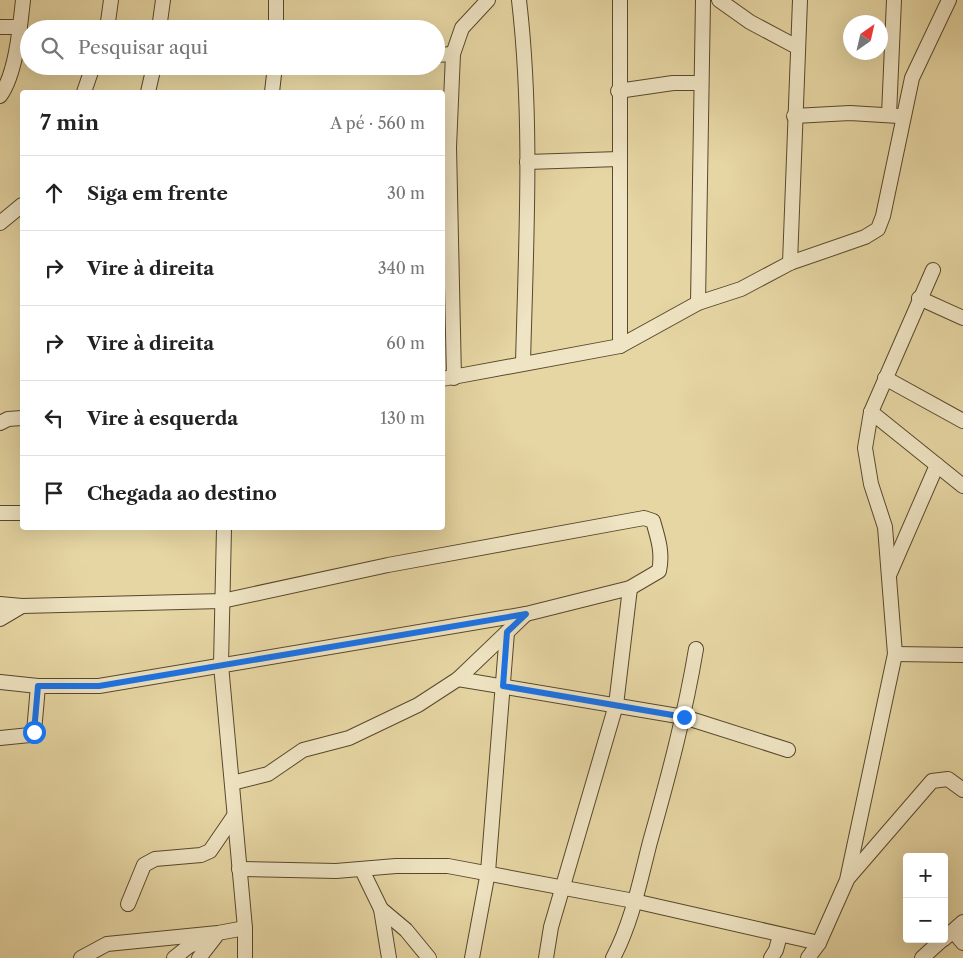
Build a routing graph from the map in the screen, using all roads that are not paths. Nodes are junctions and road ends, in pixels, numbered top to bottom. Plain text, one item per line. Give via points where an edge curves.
1 (23, 0) edge
2 (111, 0) edge
3 (163, 0) edge
4 (276, 0) edge
5 (488, 0) edge
6 (519, 0) edge
7 (620, 0) edge
8 (703, 0) edge
9 (719, 0) edge
10 (800, 0) edge
11 (894, 0) edge
12 (949, 0) edge
13 (21, 20) edge
14 (108, 20) edge
15 (160, 20) edge
16 (276, 20) edge
17 (0, 27) edge
18 (20, 27) joint
19 (797, 47) junction
20 (445, 54) edge
21 (452, 54) junction
22 (90, 75) edge
23 (152, 75) edge
24 (274, 75) edge
25 (700, 83) junction
26 (85, 90) edge
27 (148, 90) edge
28 (272, 90) edge
29 (618, 91) junction
30 (0, 96) edge
31 (889, 115) junction
32 (794, 116) junction
33 (904, 116) junction
34 (619, 159) junction
35 (527, 162) junction
36 (20, 207) edge
37 (0, 223) edge
38 (446, 223) edge
39 (790, 263) junction
40 (933, 270) dead end
41 (919, 298) junction
42 (698, 303) junction
43 (963, 318) edge
44 (620, 346) junction
45 (523, 363) junction
46 (885, 378) junction
47 (448, 379) edge
48 (871, 412) junction
49 (20, 418) edge
50 (963, 421) edge
51 (0, 423) edge
52 (936, 465) junction
53 (963, 486) edge
54 (0, 513) edge
55 (20, 513) edge
56 (224, 530) edge
57 (890, 574) junction
58 (630, 588) junction
59 (222, 601) junction
60 (0, 604) edge
61 (22, 606) junction
62 (526, 614) junction
63 (0, 619) edge
64 (507, 632) junction
65 (696, 650) dead end
66 (896, 654) junction
67 (963, 655) edge
68 (221, 665) junction
69 (458, 678) junction
70 (0, 682) edge
71 (38, 686) junction
72 (503, 686) junction
73 (616, 705) junction
74 (684, 717) junction
75 (0, 738) edge
76 (788, 750) dead end
77 (232, 783) junction
78 (963, 790) edge
79 (234, 816) junction
80 (239, 869) junction
81 (362, 870) junction
82 (488, 872) junction
83 (847, 880) junction
84 (563, 888) junction
85 (634, 901) junction
86 (128, 904) dead end
87 (381, 909) junction
88 (244, 928) junction
89 (951, 933) edge
90 (780, 935) junction
91 (216, 936) junction
92 (819, 943) junction
93 (963, 944) edge
94 (82, 958) edge
95 (174, 958) edge
96 (199, 958) edge
97 (245, 958) edge
98 (389, 958) edge
99 (429, 958) edge
100 (472, 958) edge
101 (546, 958) edge
102 (613, 958) edge
103 (771, 958) edge
104 (808, 958) edge
105 (922, 958) edge

1 - 13 street
2 - 14 street
3 - 15 street
4 - 16 street
5 - 21 street via 462,28
6 - 35 street via 525,56
7 - 29 street
8 - 25 street
9 - 19 street via 750,22
10 - 19 street
11 - 31 street
12 - 33 street via 912,78
17 - 18 street
18 - 30 street via 7,87
19 - 32 street
20 - 21 street
21 - 38 street
22 - 26 street
23 - 27 street
24 - 28 street
25 - 29 street via 673,83
25 - 42 street
29 - 34 street
31 - 32 street
31 - 33 street
32 - 39 street
33 - 39 street via 878,229 865,237
34 - 35 street
34 - 44 street
35 - 45 street
36 - 37 street
38 - 47 street
39 - 42 street via 741,289
40 - 41 street
41 - 43 street
41 - 46 street
42 - 44 street
44 - 45 street
45 - 47 street
46 - 48 street
46 - 50 street
48 - 52 street
48 - 57 street via 865,448 871,484 885,527
49 - 51 street
52 - 53 street
52 - 57 street
54 - 55 street
56 - 59 street
57 - 66 street
58 - 59 street via 659,571 661,561 652,521 644,518 388,565
58 - 62 street
58 - 73 street
59 - 61 street
59 - 68 street
60 - 61 street
61 - 63 street
62 - 64 street
62 - 68 street
64 - 69 street
64 - 72 street
65 - 74 street
66 - 67 street
66 - 83 street
68 - 71 street via 99,686
68 - 77 street
69 - 72 street
69 - 77 street via 418,705 349,738 303,750 268,774
70 - 71 street
71 - 75 street via 34,732
72 - 73 street
72 - 82 street
73 - 74 street
73 - 84 street
74 - 76 street
74 - 85 street
77 - 79 street
78 - 83 street via 948,779 932,780
79 - 80 street
79 - 86 street via 210,851 201,855 155,859 144,865
80 - 81 street
80 - 88 street
81 - 82 street via 448,866
81 - 87 street
82 - 84 street
82 - 100 street
83 - 92 street
84 - 85 street
84 - 101 street
85 - 90 street
85 - 102 street
87 - 98 street
87 - 99 street via 406,930
88 - 91 street
88 - 97 street
89 - 93 street
89 - 105 street
90 - 92 street
90 - 103 street
91 - 94 street via 107,944
91 - 95 street via 200,941
91 - 96 street
92 - 104 street

